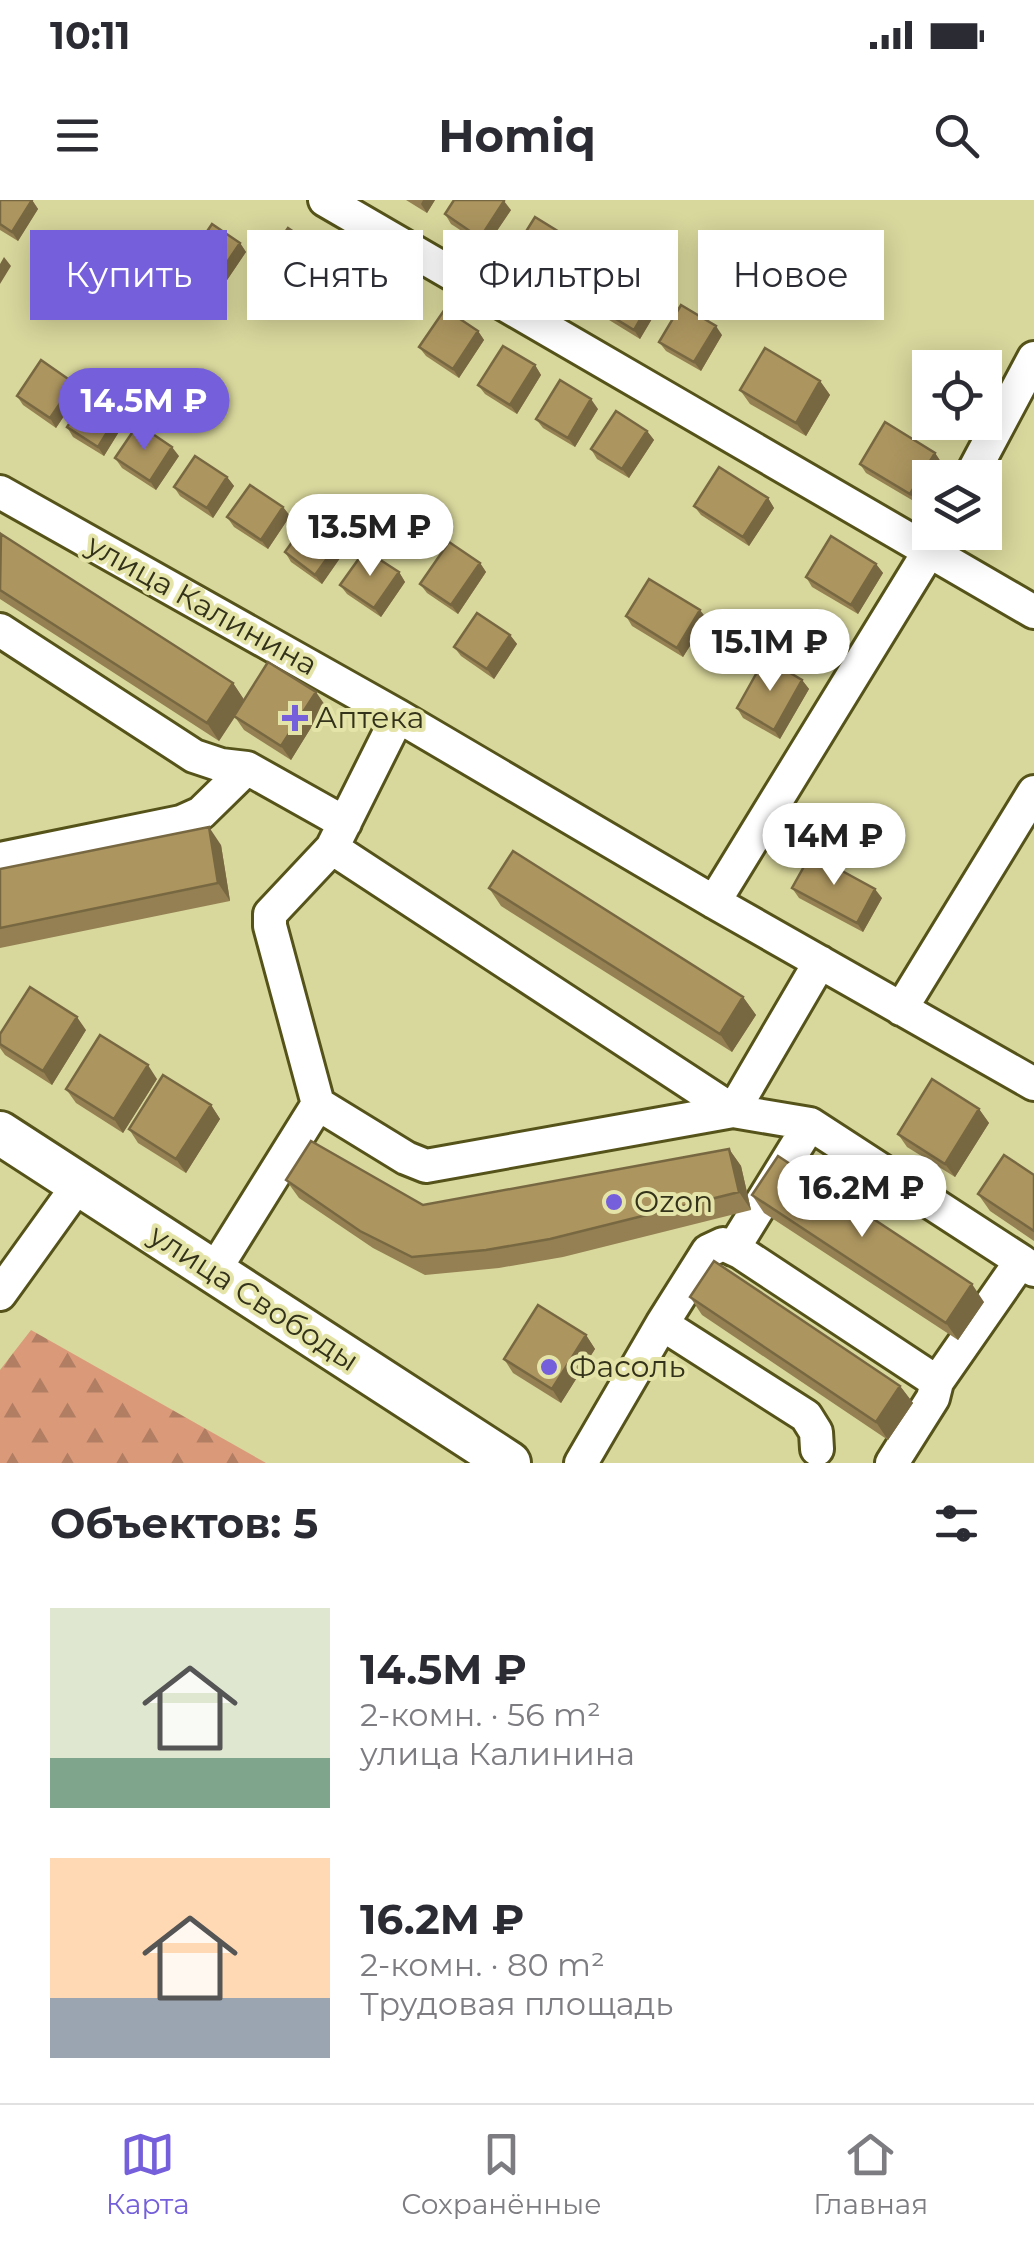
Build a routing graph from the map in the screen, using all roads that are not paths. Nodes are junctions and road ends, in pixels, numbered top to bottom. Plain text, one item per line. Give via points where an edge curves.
1 (325, 200) edge
2 (1034, 358) edge
3 (980, 460) edge
4 (0, 492) edge
5 (912, 529) edge
6 (931, 550) edge
7 (947, 550) edge
8 (1034, 612) edge
9 (4, 643) edge
10 (398, 716) junction
11 (247, 768) junction
12 (1034, 792) edge
13 (338, 836) junction
14 (0, 859) edge
15 (714, 902) junction
16 (820, 962) junction
17 (901, 1009) junction
18 (1034, 1084) edge
19 (318, 1104) junction
20 (733, 1111) junction
21 (810, 1124) junction
22 (0, 1133) edge
23 (78, 1184) junction
24 (733, 1249) junction
25 (1027, 1265) edge
26 (214, 1272) junction
27 (0, 1294) edge
28 (662, 1324) junction
29 (937, 1382) junction
30 (823, 1458) edge
31 (509, 1463) edge
32 (581, 1463) edge
33 (892, 1463) edge

1 - 5 street via 679,406
2 - 3 street
4 - 10 street, улица Калинина
6 - 15 street
7 - 8 street
9 - 11 street via 194,756
10 - 13 street
10 - 15 street, улица Калинина
11 - 13 street
11 - 14 street via 201,813 181,822
12 - 17 street
13 - 19 street via 270,914
13 - 20 street
15 - 16 street, улица Калинина
16 - 17 street, улица Калинина
16 - 20 street
17 - 18 street, улица Калинина
19 - 20 street via 426,1166
19 - 26 street
20 - 21 street
21 - 24 street
21 - 25 street
22 - 23 main road, улица Свободы
23 - 26 main road, улица Свободы
23 - 27 street
24 - 28 street via 723,1244 708,1251
24 - 29 street
25 - 29 street
26 - 31 main road, улица Свободы
28 - 30 street via 806,1416
28 - 32 street
29 - 33 street

